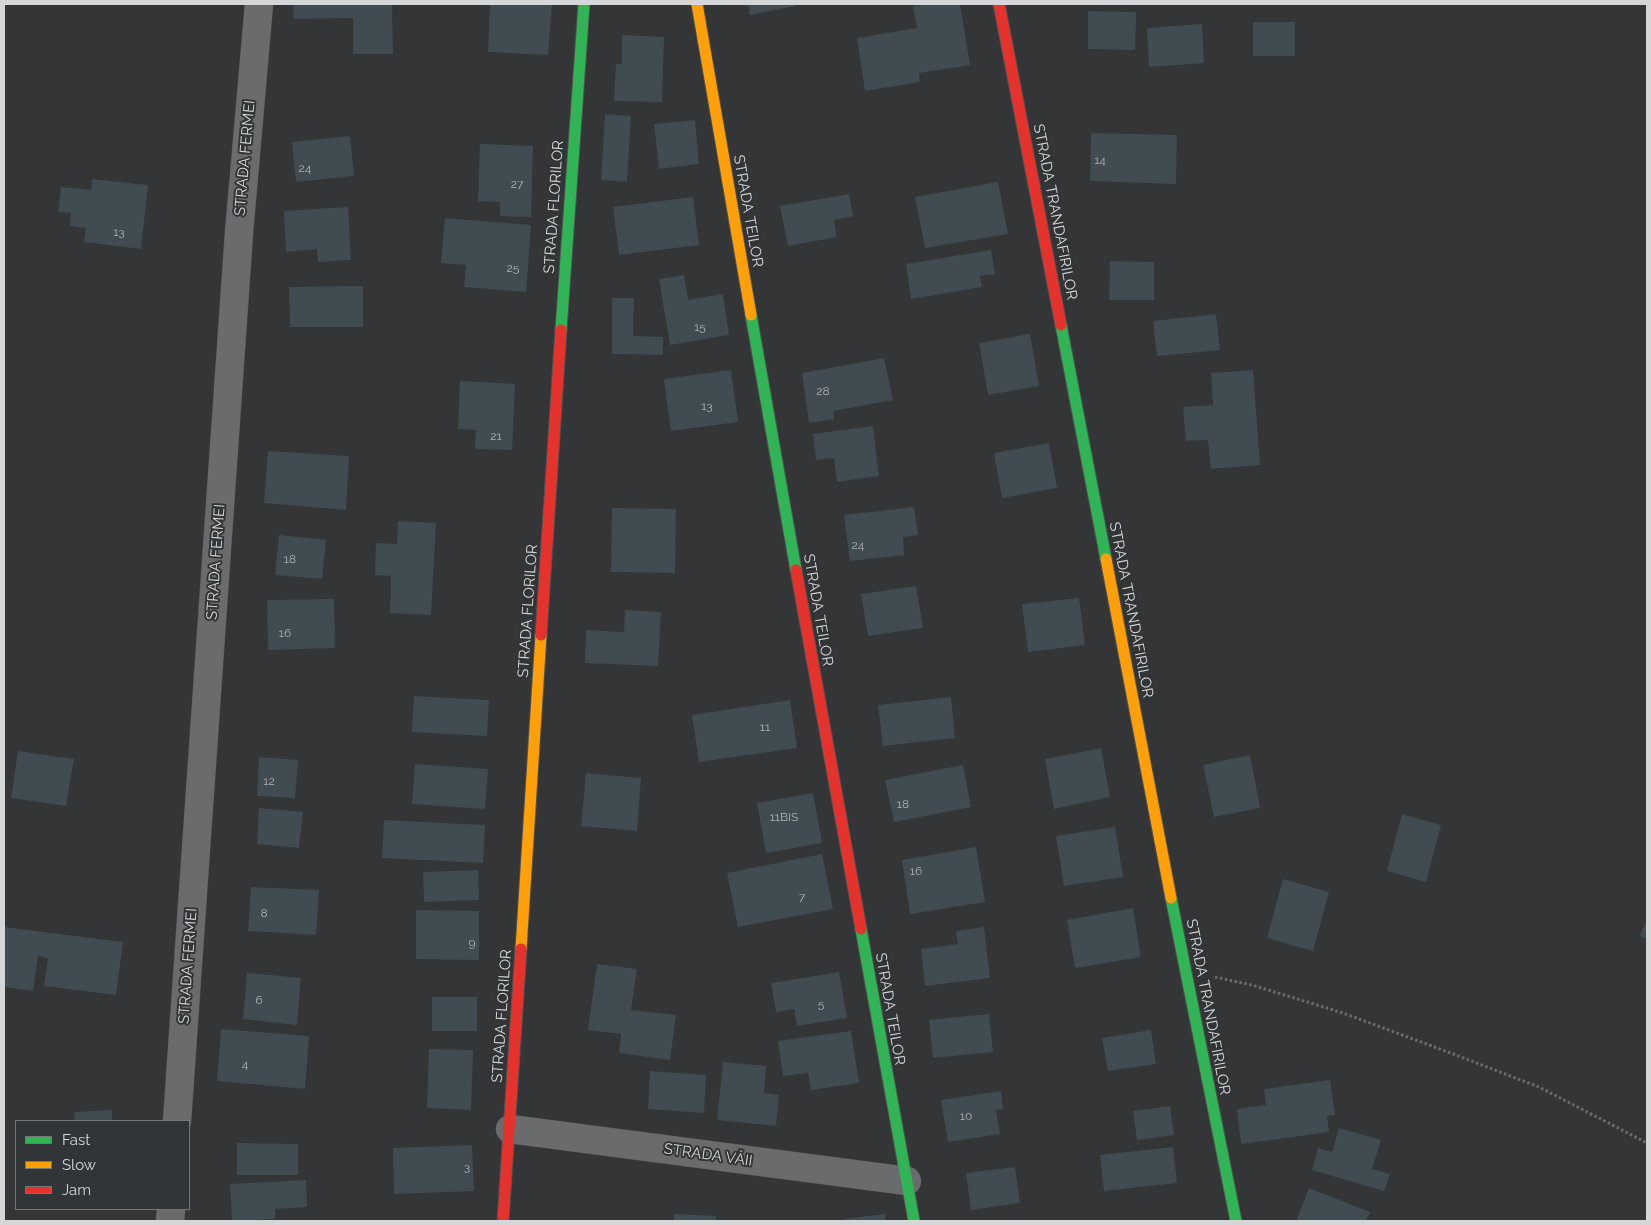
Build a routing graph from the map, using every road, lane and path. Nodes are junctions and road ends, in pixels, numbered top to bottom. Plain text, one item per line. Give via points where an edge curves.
1 (259, 4) edge
2 (584, 4) edge
3 (697, 4) edge
4 (1000, 4) edge
5 (1185, 970) junction
6 (177, 1120) edge
7 (510, 1128) junction
8 (1647, 1143) edge
9 (907, 1181) junction
10 (503, 1221) edge
11 (914, 1221) edge
12 (1236, 1221) edge

1 - 6 street, STRADA FERMEI via 239,233
2 - 7 street, STRADA FLORILOR
3 - 9 street, STRADA TEILOR
4 - 5 street, STRADA TRANDAFIRILOR
5 - 8 path via 1252,985 1344,1013 1540,1087
5 - 12 street, STRADA TRANDAFIRILOR
7 - 9 street, STRADA VĂII
7 - 10 street, STRADA FLORILOR
9 - 11 street, STRADA TEILOR

